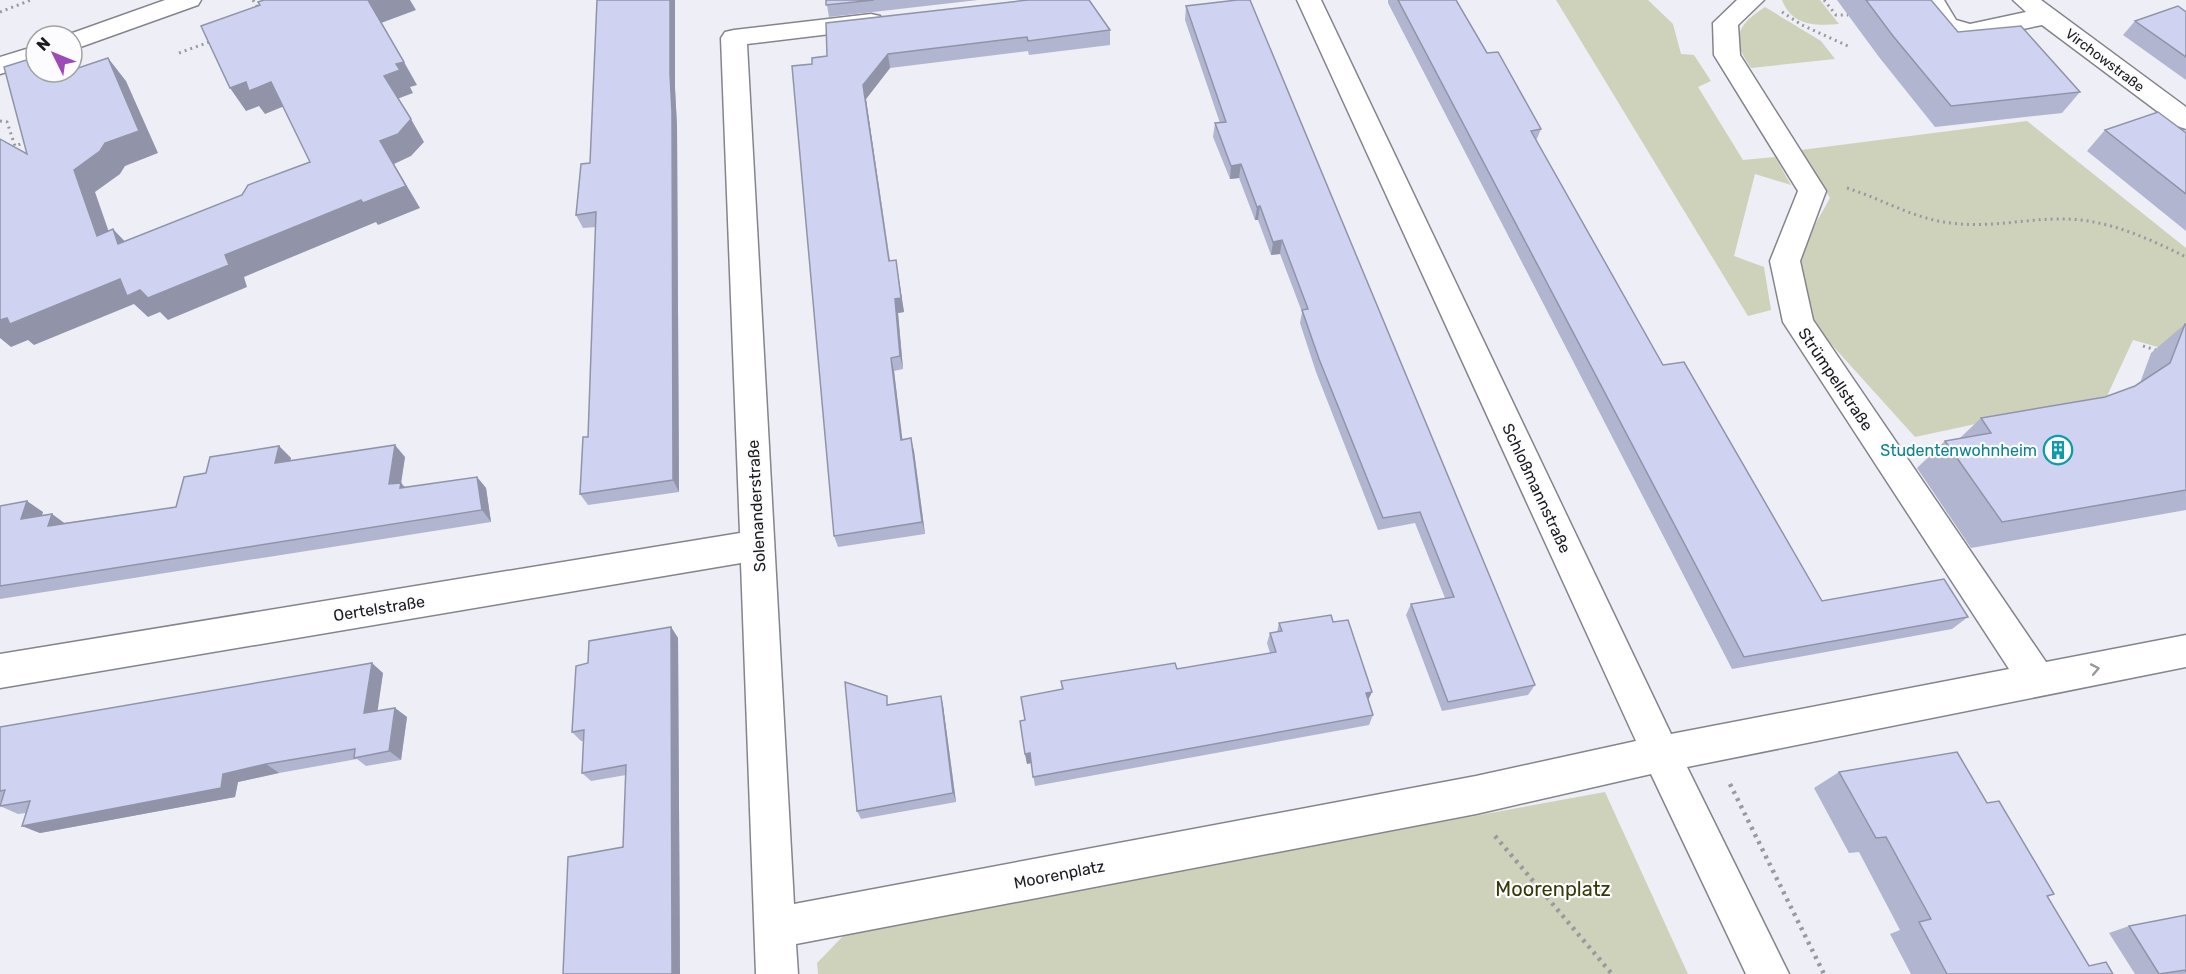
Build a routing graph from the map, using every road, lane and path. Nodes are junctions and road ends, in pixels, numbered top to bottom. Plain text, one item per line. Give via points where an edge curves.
1 (31, 0) edge
2 (189, 0) edge
3 (254, 0) edge
4 (1309, 0) edge
5 (1824, 0) edge
6 (1932, 0) edge
7 (2025, 0) edge
8 (1763, 3) edge
9 (0, 12) edge
10 (262, 14) edge
11 (1848, 15) dead end
12 (2046, 16) junction
13 (899, 19) edge
14 (84, 38) edge
15 (212, 41) edge
16 (1848, 46) dead end
17 (179, 53) dead end
18 (24, 58) edge
19 (0, 66) edge
20 (2186, 120) edge
21 (0, 121) edge
22 (35, 139) edge
23 (1807, 183) junction
24 (2186, 257) edge
25 (2143, 346) dead end
26 (2164, 352) dead end
27 (758, 545) junction
28 (2186, 651) edge
29 (0, 671) edge
30 (2037, 680) junction
31 (1661, 754) junction
32 (1476, 795) junction
33 (774, 928) junction
34 (777, 974) edge
35 (1612, 974) edge
36 (1768, 974) edge

1 - 9 path
2 - 14 street
3 - 10 path
4 - 31 street, Schloßmannstraße
5 - 11 path via 1836,15
6 - 12 street via 1947,25 1968,32
7 - 12 street, Virchowstraße
8 - 16 path
8 - 23 street via 1725,23 1727,55 1762,98
12 - 20 street, Virchowstraße
13 - 27 street, Solenanderstraße via 734,38
15 - 17 path
18 - 19 street
21 - 22 path via 7,122 15,146
23 - 24 path via 1868,194 1905,213 1940,221 1987,225 2068,218 2152,240
23 - 30 street, Strümpellstraße via 1812,191 1785,261 1798,322
25 - 26 path
27 - 29 street, Oertelstraße
27 - 33 street, Solenanderstraße
30 -> 28 street
30 - 31 street
31 - 32 street, Moorenplatz
31 - 36 street, Schloßmannstraße
32 - 33 street, Moorenplatz
32 - 35 path via 1489,829
33 - 34 street, Solenanderstraße

